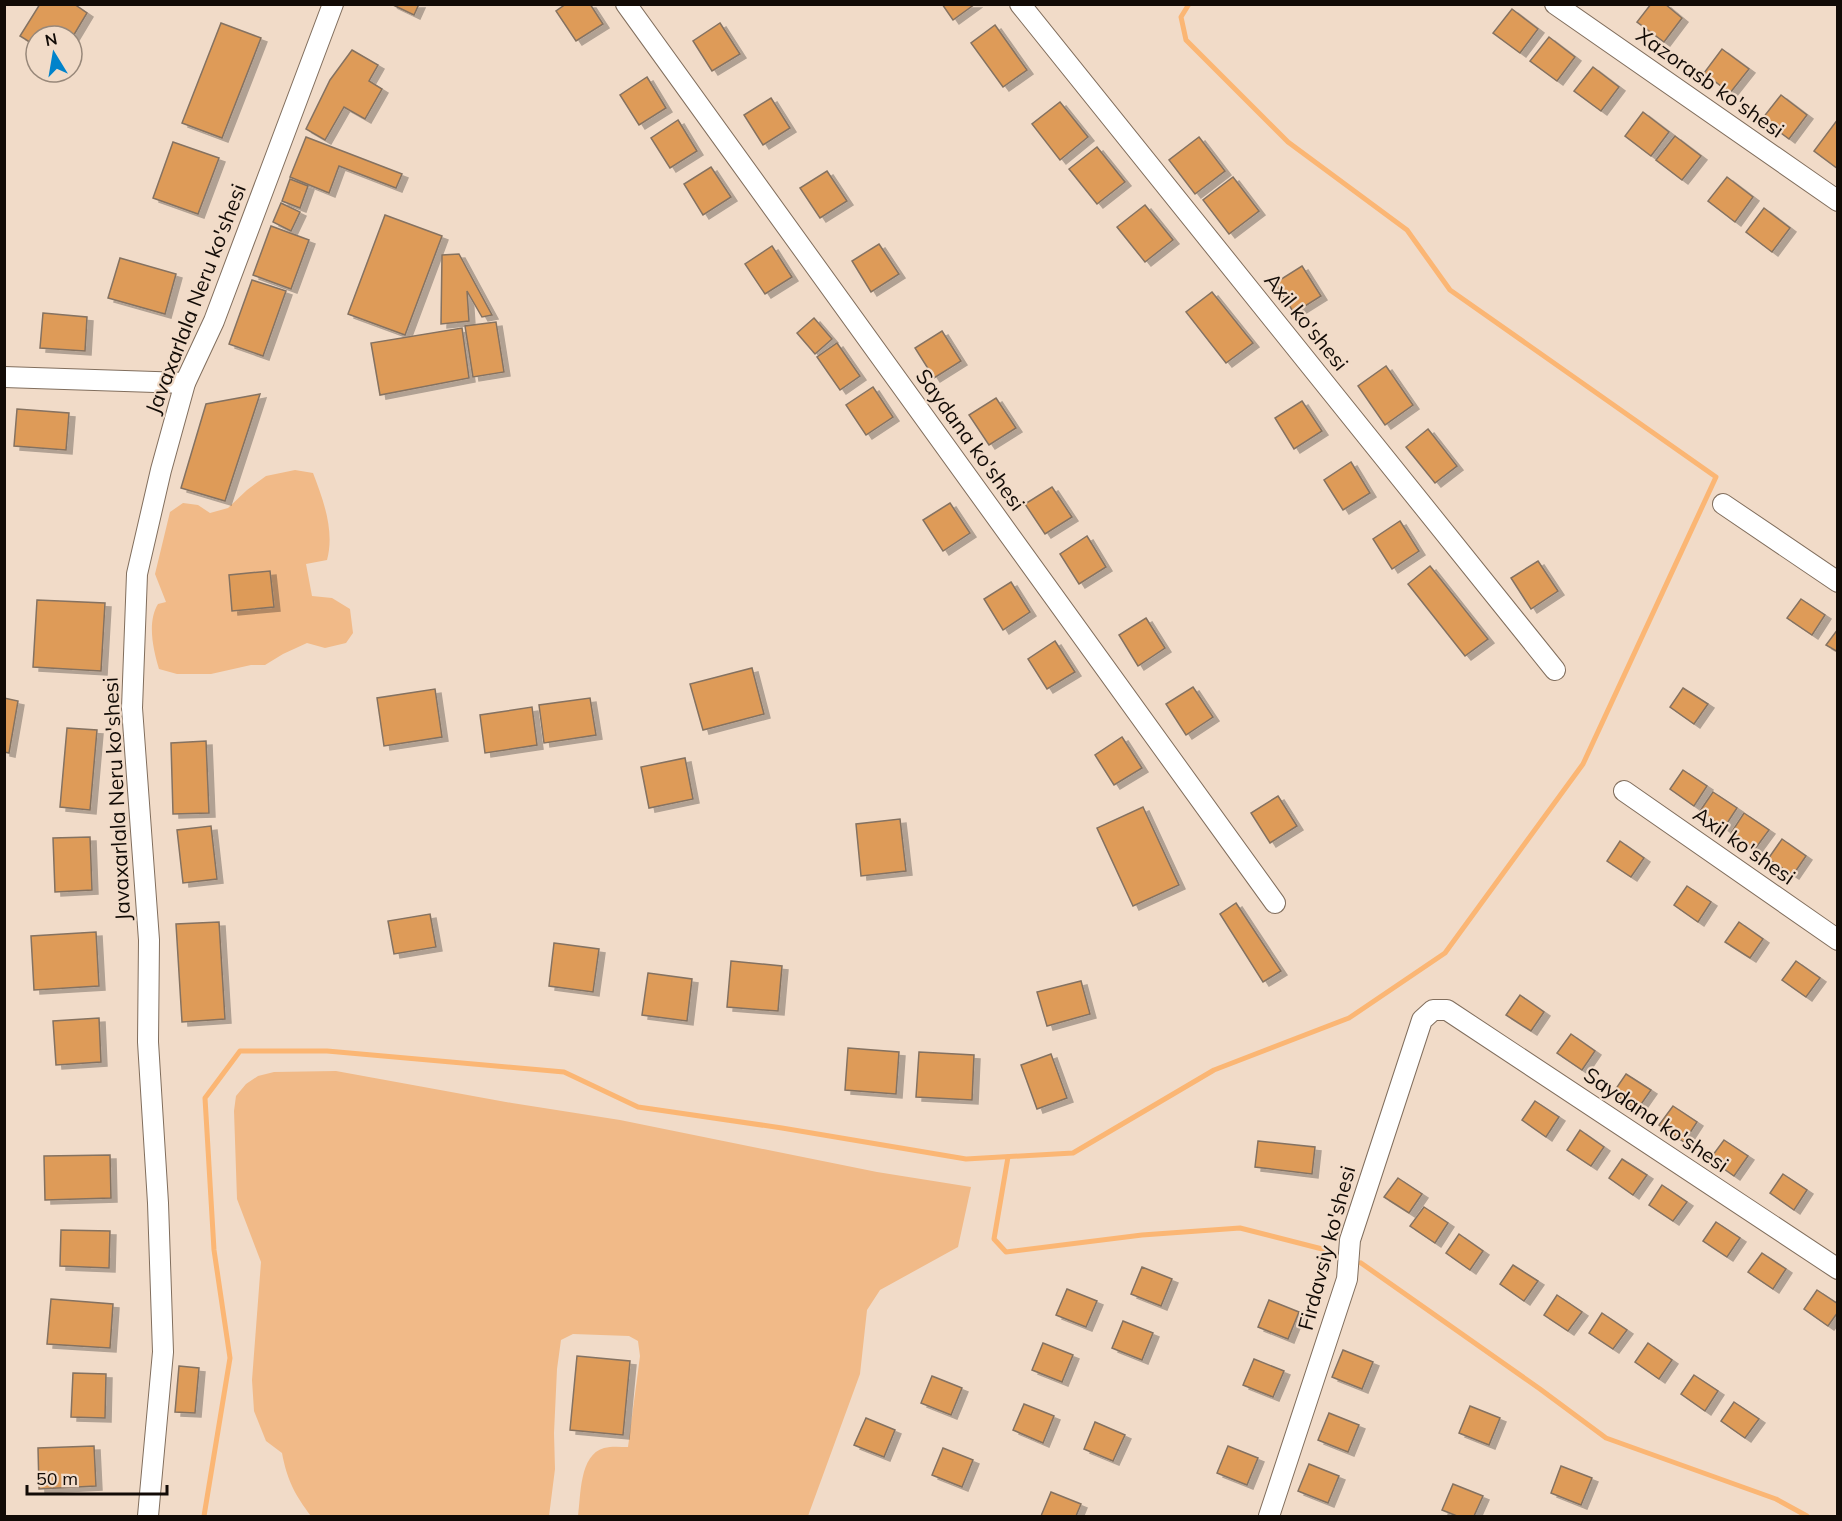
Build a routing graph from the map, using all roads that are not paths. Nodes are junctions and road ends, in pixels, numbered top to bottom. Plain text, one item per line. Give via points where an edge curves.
1 (333, 4) edge
2 (626, 4) edge
3 (1020, 4) edge
4 (1555, 4) edge
5 (1838, 201) edge
6 (4, 377) edge
7 (185, 383) junction
8 (1724, 504) dead end
9 (1838, 582) edge
10 (1556, 670) dead end
11 (1624, 791) dead end
12 (1275, 903) dead end
13 (1838, 940) edge
14 (1447, 1010) joint
15 (1838, 1269) edge
16 (148, 1516) edge
17 (1269, 1516) edge

1 - 7 street, Javaxarlala Neru ko'shesi via 214,321
2 - 12 street, Saydana ko'shesi
3 - 10 street, Axil ko'shesi
4 - 5 street, Xazorasb ko'shesi
6 - 7 street
7 - 16 street, Javaxarlala Neru ko'shesi via 137,574 132,708 149,940 148,1042 163,1352
8 - 9 street
11 - 13 street, Axil ko'shesi
14 - 15 street, Saydana ko'shesi
14 - 17 street, Firdavsiy ko'shesi via 1432,1010 1422,1020 1350,1240 1347,1279

